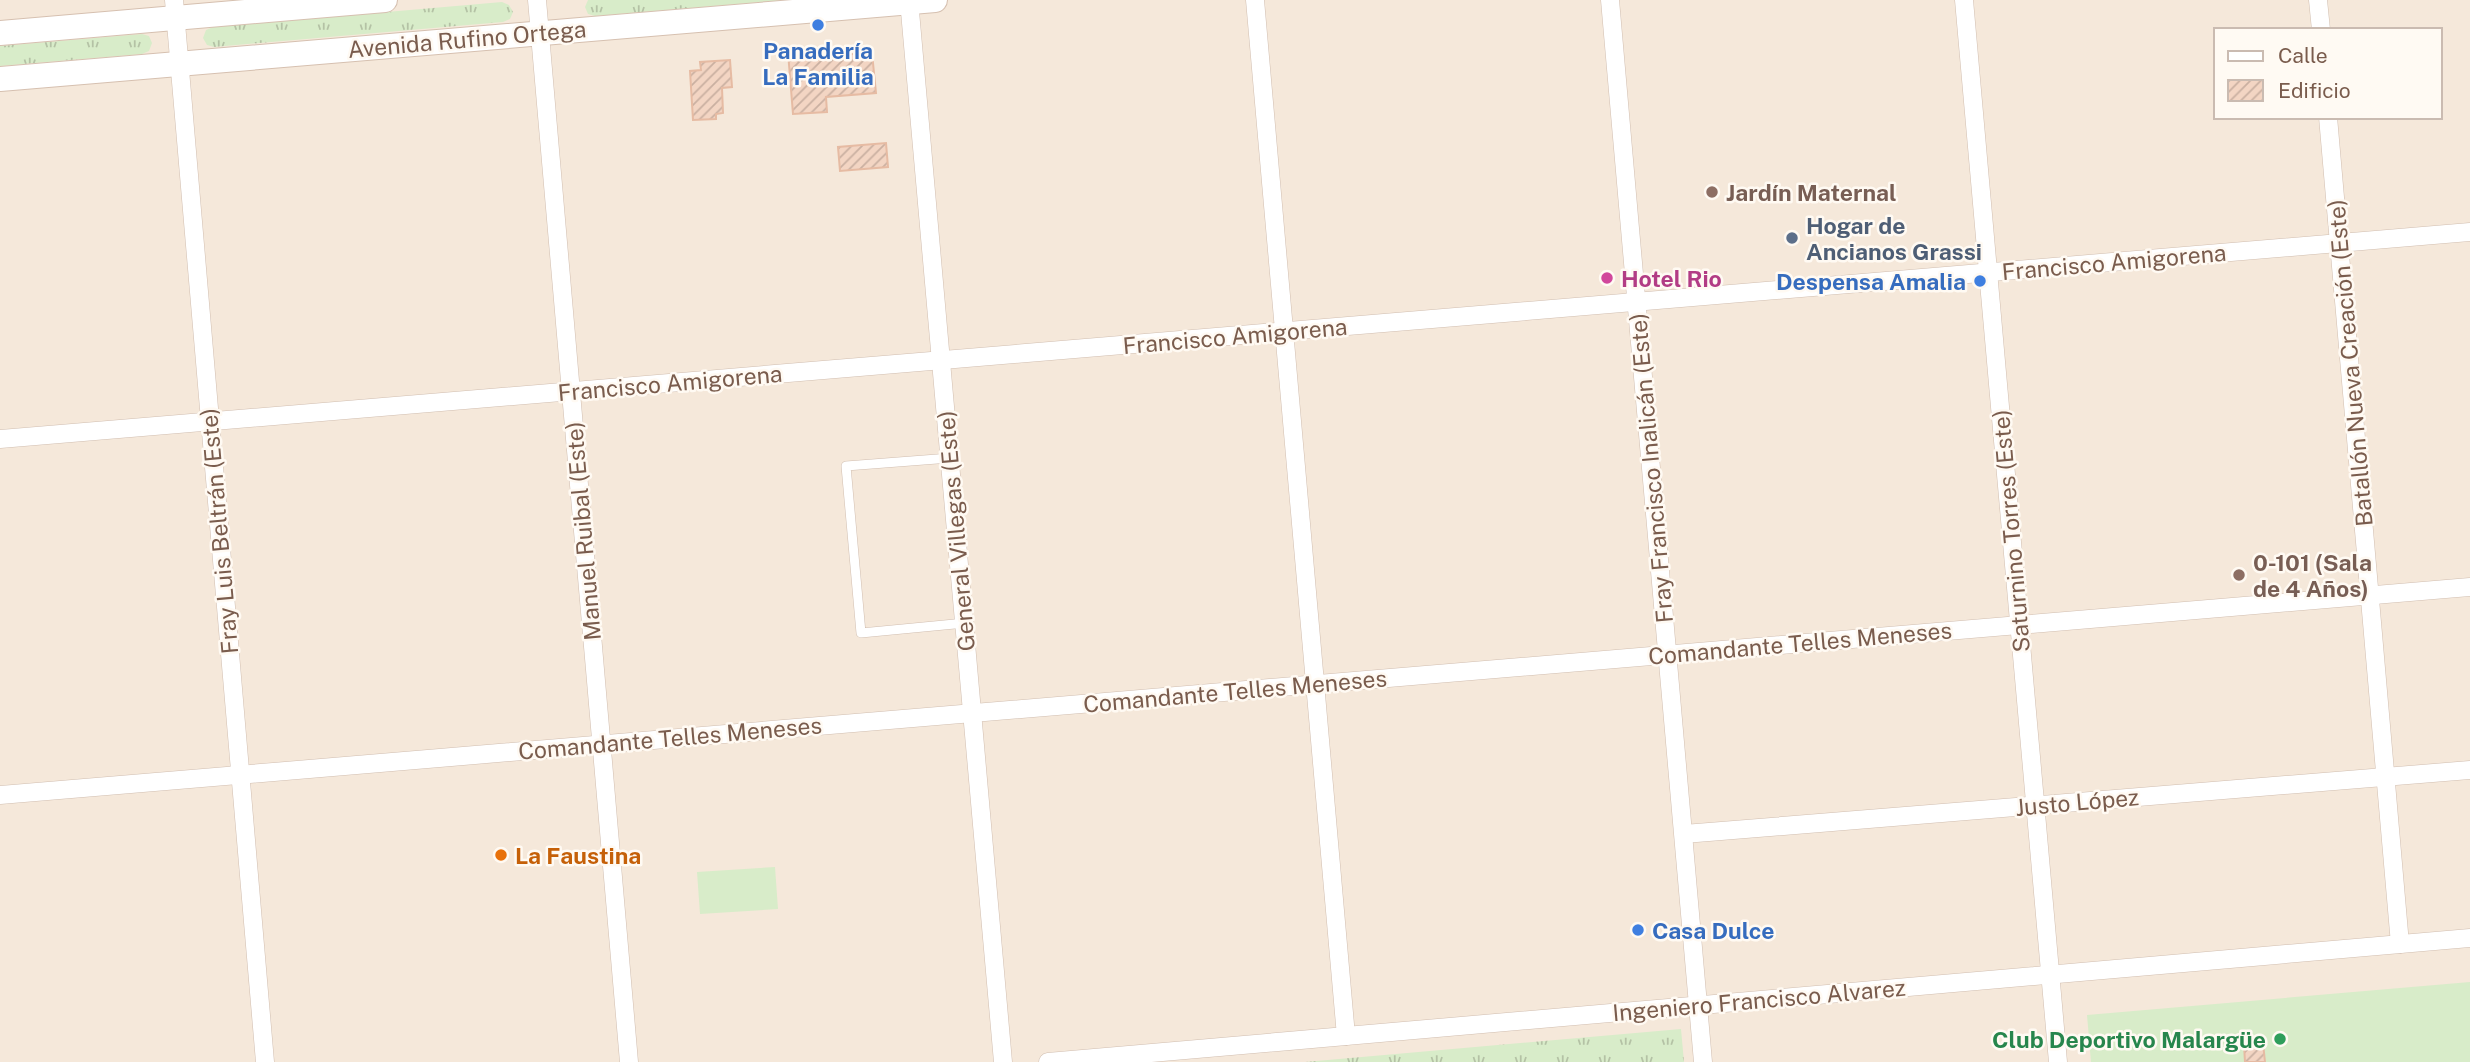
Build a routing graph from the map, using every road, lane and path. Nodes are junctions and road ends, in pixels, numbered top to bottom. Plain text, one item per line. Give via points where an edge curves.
1 (386, 0) edge
2 (537, 0) edge
3 (935, 0) edge
4 (1255, 0) edge
5 (1610, 0) edge
6 (1964, 0) edge
7 (2318, 0) edge
8 (909, 1) edge
9 (175, 9) edge
10 (2321, 28) edge
11 (0, 33) edge
12 (540, 33) junction
13 (180, 64) junction
14 (0, 79) edge
15 (2329, 119) edge
16 (2470, 232) edge
17 (2339, 243) junction
18 (1988, 273) junction
19 (1636, 302) junction
20 (1284, 331) junction
21 (941, 361) junction
22 (571, 391) junction
23 (210, 422) junction
24 (0, 439) edge
25 (950, 458) junction
26 (2470, 587) edge
27 (2370, 596) junction
28 (964, 623) junction
29 (2019, 625) junction
30 (1668, 654) junction
31 (1315, 684) junction
32 (972, 713) junction
33 (601, 744) junction
34 (2470, 770) edge
35 (240, 775) junction
36 (2385, 777) junction
37 (0, 795) edge
38 (2035, 806) junction
39 (1684, 834) junction
40 (2470, 938) edge
41 (2400, 944) junction
42 (2050, 974) junction
43 (1698, 1005) junction
44 (1346, 1036) junction
45 (265, 1062) edge
46 (629, 1062) edge
47 (1003, 1062) edge
48 (1048, 1062) edge
49 (1703, 1062) edge
50 (2058, 1062) edge

1 - 9 main road, Avenida Rufino Ortega
2 - 12 street, Manuel Ruibal (Este)
3 - 8 main road, Avenida Rufino Ortega
4 - 20 street
5 - 19 street, Fray Francisco Inalicán (Este)
6 - 18 street, Saturnino Torres (Este)
7 - 10 street
8 - 12 main road, Avenida Rufino Ortega
8 - 21 street, General Villegas (Este)
9 - 11 main road, Avenida Rufino Ortega
9 - 13 street, Fray Luis Beltrán (Este)
12 - 13 main road, Avenida Rufino Ortega
12 - 22 street, Manuel Ruibal (Este)
13 - 14 main road, Avenida Rufino Ortega
13 - 23 street, Fray Luis Beltrán (Este)
15 - 17 street, Batallón Nueva Creación (Este)
16 - 17 street, Francisco Amigorena
17 - 18 street, Francisco Amigorena
17 - 27 street, Batallón Nueva Creación (Este)
18 - 19 street, Francisco Amigorena
18 - 29 street, Saturnino Torres (Este)
19 - 20 street, Francisco Amigorena
19 - 30 street, Fray Francisco Inalicán (Este)
20 - 21 street, Francisco Amigorena
20 - 31 street
21 - 22 street, Francisco Amigorena
21 - 25 street, General Villegas (Este)
22 - 23 street, Francisco Amigorena
22 - 33 street, Manuel Ruibal (Este)
23 - 24 street, Francisco Amigorena
23 - 35 street, Fray Luis Beltrán (Este)
25 - 28 street, General Villegas (Este)
25 - 28 lane via 846,466 861,633
26 - 27 street, Comandante Telles Meneses
27 - 29 street, Comandante Telles Meneses
27 - 36 street, Batallón Nueva Creación (Este)
28 - 32 street, General Villegas (Este)
29 - 30 street, Comandante Telles Meneses
29 - 38 street, Saturnino Torres (Este)
30 - 31 street, Comandante Telles Meneses
30 - 39 street, Fray Francisco Inalicán (Este)
31 - 32 street, Comandante Telles Meneses
31 - 44 street
32 - 33 street, Comandante Telles Meneses
32 - 47 street, General Villegas (Este)
33 - 35 street, Comandante Telles Meneses
33 - 46 street, Manuel Ruibal (Este)
34 - 36 street, Justo López
35 - 37 street, Comandante Telles Meneses
35 - 45 street, Fray Luis Beltrán (Este)
36 - 38 street, Justo López
36 - 41 street, Batallón Nueva Creación (Este)
38 - 39 street, Justo López
38 - 42 street, Saturnino Torres (Este)
39 - 43 street, Fray Francisco Inalicán (Este)
40 - 41 street, Ingeniero Francisco Alvarez
41 - 42 street, Ingeniero Francisco Alvarez
42 - 43 street, Ingeniero Francisco Alvarez
42 - 50 street, Saturnino Torres (Este)
43 - 44 street, Ingeniero Francisco Alvarez
43 - 49 street, Fray Francisco Inalicán (Este)
44 - 48 street, Ingeniero Francisco Alvarez

